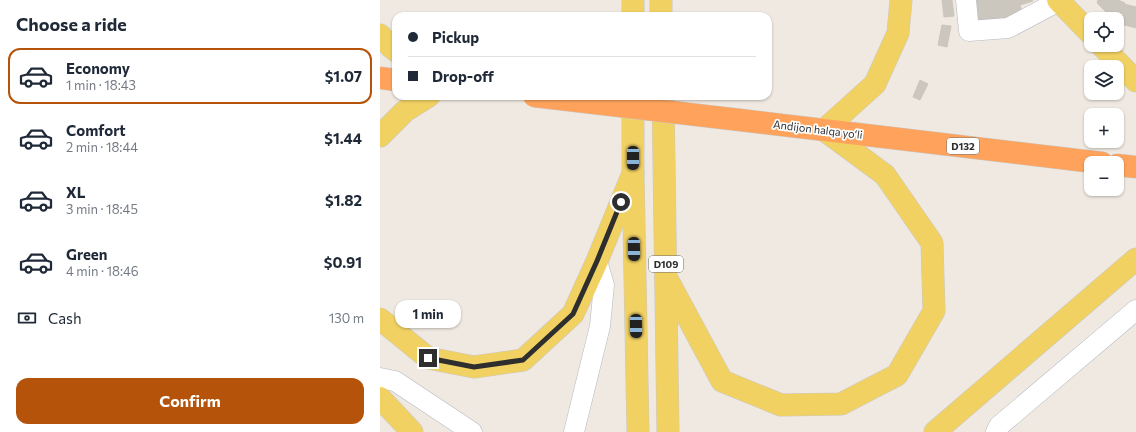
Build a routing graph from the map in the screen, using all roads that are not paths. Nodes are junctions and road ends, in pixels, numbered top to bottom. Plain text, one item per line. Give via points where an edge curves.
1 (633, 0) edge
2 (661, 0) edge
3 (901, 0) edge
4 (966, 0) edge
5 (1059, 1) edge
6 (633, 12) edge
7 (661, 12) edge
8 (1084, 27) edge
9 (380, 35) edge
10 (392, 48) edge
11 (1108, 52) edge
12 (380, 78) edge
13 (392, 80) edge
14 (1136, 81) edge
15 (423, 100) edge
16 (568, 100) edge
17 (633, 100) edge
18 (663, 100) edge
19 (824, 130) junction
20 (380, 136) edge
21 (1084, 161) edge
22 (1124, 166) edge
23 (1136, 167) edge
24 (633, 173) junction
25 (1136, 259) edge
26 (597, 261) junction
27 (666, 277) junction
28 (1136, 310) edge
29 (380, 319) edge
30 (380, 378) edge
31 (380, 398) edge
32 (412, 432) edge
33 (472, 432) edge
34 (574, 432) edge
35 (638, 432) edge
36 (668, 432) edge
37 (935, 432) edge
38 (996, 432) edge

1 - 6 main road
2 - 7 main road
3 - 19 main road via 898,33 875,84
4 - 5 lane via 969,31 1008,28
5 - 8 main road
9 - 10 main road
11 - 14 main road
12 - 13 highway
15 - 20 main road via 405,111
16 - 19 highway, Andijon halqa yo‘li / D132, bridge
17 - 24 main road, D109
18 - 27 main road, D109
19 - 21 highway, Andijon halqa yo‘li / D132
19 - 27 main road via 885,175 932,243 934,311 897,375 841,404 780,405 722,381
22 - 23 highway
24 - 26 main road
24 - 35 main road, D109
25 - 37 main road
26 - 29 main road via 573,314 523,360 474,367 428,358
26 - 34 lane via 604,285 600,326
27 - 36 main road, D109
28 - 38 lane via 999,426
30 - 33 lane via 395,381
31 - 32 main road

